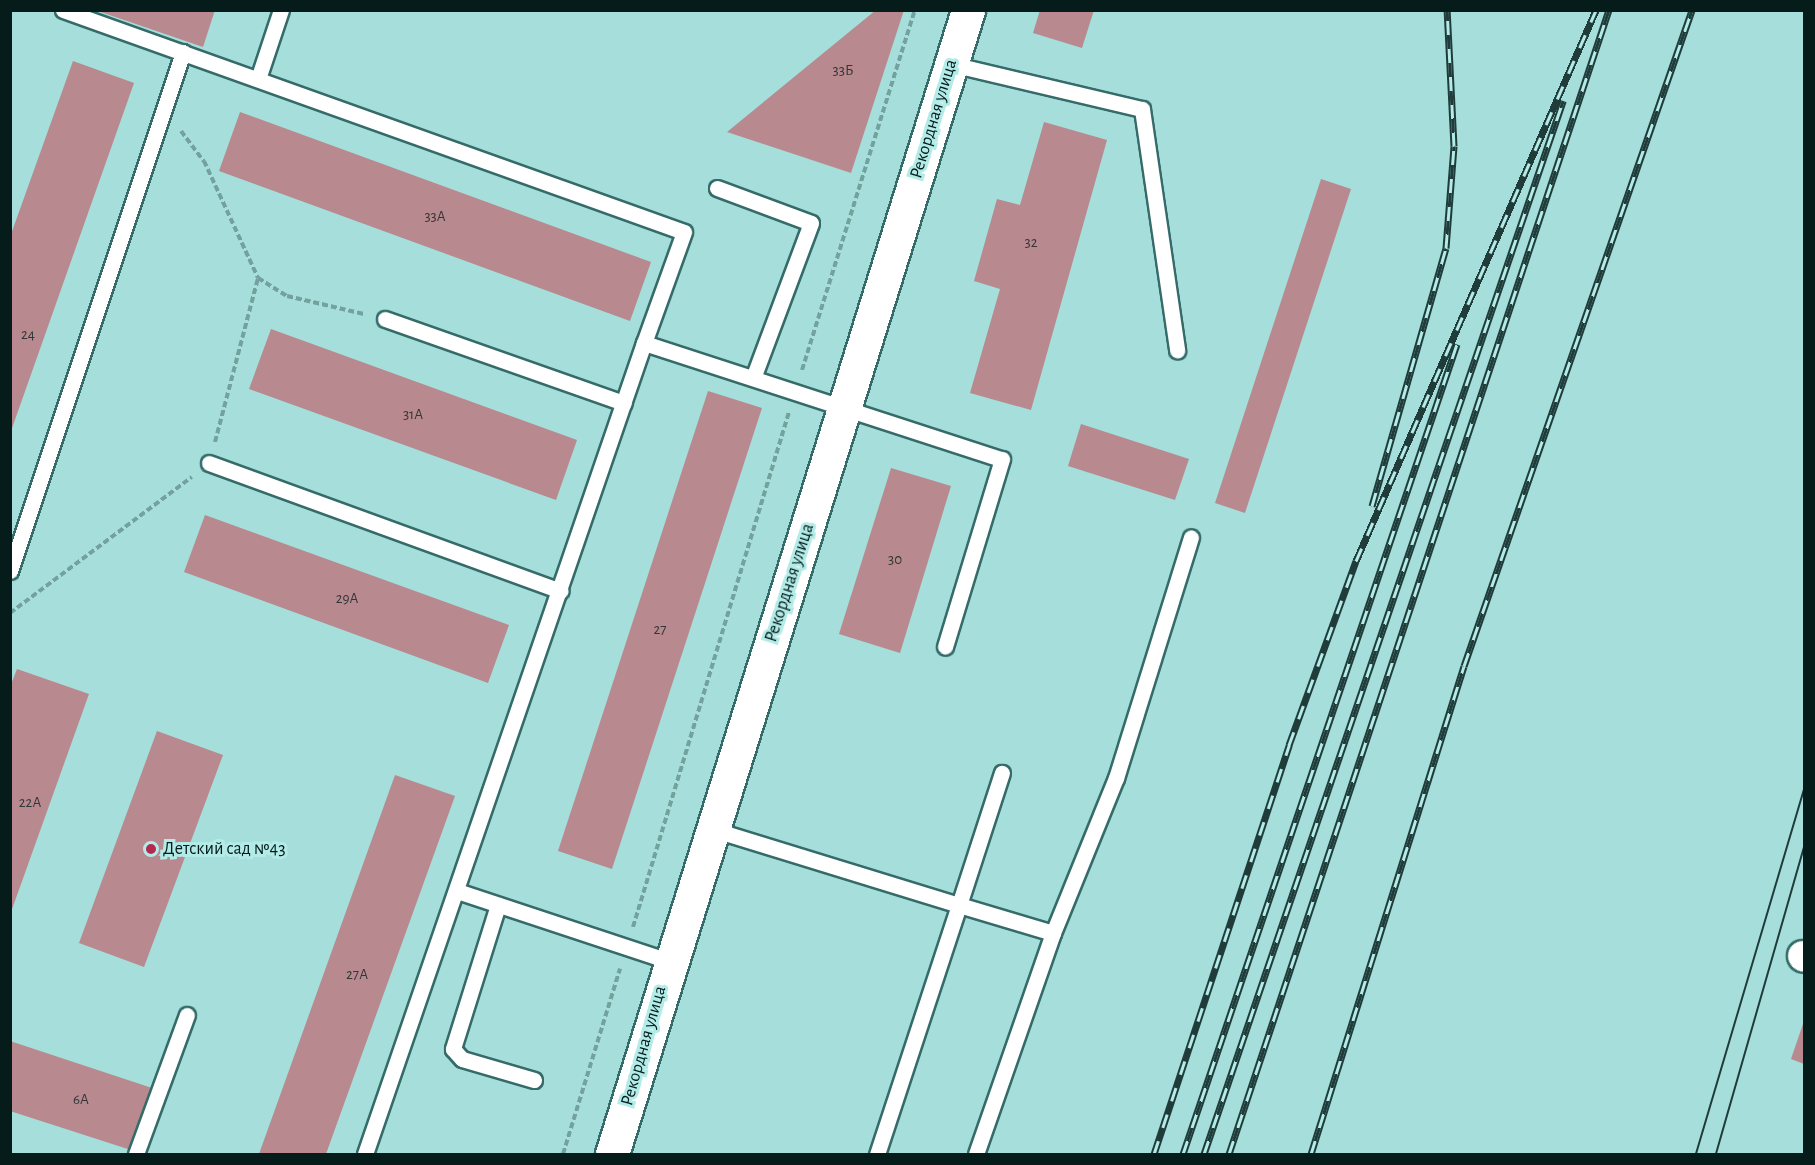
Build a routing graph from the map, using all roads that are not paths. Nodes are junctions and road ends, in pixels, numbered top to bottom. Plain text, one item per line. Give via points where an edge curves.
1 (63, 10) edge
2 (281, 10) edge
3 (968, 10) edge
4 (183, 52) junction
5 (951, 64) junction
6 (258, 79) junction
7 (717, 188) dead end
8 (385, 319) road end
9 (644, 343) junction
10 (1177, 350) dead end
11 (753, 378) junction
12 (624, 403) junction
13 (846, 409) junction
14 (209, 463) road end
15 (1191, 537) dead end
16 (10, 571) edge
17 (560, 591) junction
18 (945, 647) dead end
19 (1002, 772) dead end
20 (711, 829) junction
21 (457, 891) junction
22 (959, 904) junction
23 (498, 905) junction
24 (1053, 933) junction
25 (669, 961) junction
26 (187, 1015) dead end
27 (534, 1080) dead end
28 (136, 1155) edge
29 (365, 1155) edge
30 (612, 1155) edge
31 (877, 1155) edge
32 (976, 1155) edge

1 - 4 lane
2 - 6 lane
3 - 5 main road, Рекордная улица
4 - 6 lane
4 - 16 lane
5 - 10 lane via 1142,109
5 - 13 main road, Рекордная улица
6 - 9 lane via 684,232
7 - 11 lane via 810,223
8 - 12 lane
9 - 11 lane
9 - 12 lane
11 - 13 lane
12 - 17 lane
13 - 18 lane via 1002,459
13 - 20 main road, Рекордная улица
14 - 17 lane
15 - 24 lane via 1116,778
17 - 21 lane
19 - 22 lane
20 - 22 lane
20 - 25 main road, Рекордная улица
21 - 23 lane
21 - 29 lane
22 - 24 lane
22 - 31 lane
23 - 25 lane
23 - 27 lane via 453,1049 462,1059
24 - 32 lane
25 - 30 main road, Рекордная улица
26 - 28 lane

